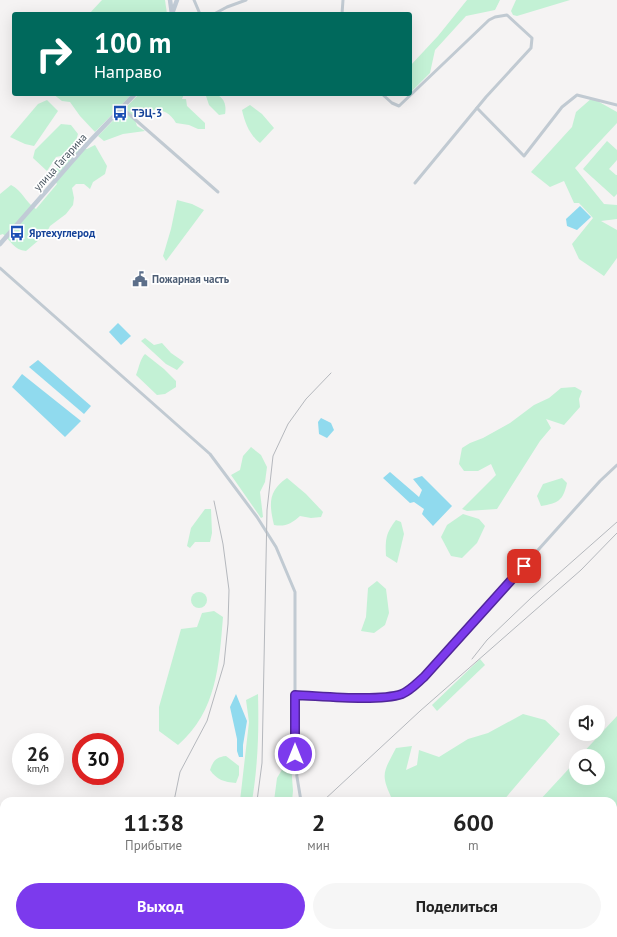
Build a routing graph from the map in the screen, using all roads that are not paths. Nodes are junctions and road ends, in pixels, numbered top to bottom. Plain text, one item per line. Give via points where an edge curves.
1 (170, 0) edge
2 (177, 0) edge
3 (194, 0) edge
4 (246, 0) edge
5 (343, 0) edge
6 (172, 12) edge
7 (172, 12) edge
8 (199, 12) edge
9 (218, 12) edge
10 (342, 12) edge
11 (412, 94) edge
12 (133, 96) edge
13 (384, 96) edge
14 (409, 96) edge
15 (617, 105) edge
16 (122, 108) junction
17 (477, 108) junction
18 (415, 183) dead end
19 (218, 192) dead end
20 (0, 244) edge
21 (0, 268) edge
22 (617, 465) edge
23 (295, 695) junction
24 (300, 797) edge

1 - 6 main road
2 - 7 main road
3 - 8 street
4 - 9 street
5 - 10 street
11 - 17 street via 489,20 495,16 507,15 532,38 531,48
12 - 16 main road, улица Гагарина
13 - 14 street via 399,106
15 - 17 street via 577,95 562,107 524,156
16 - 19 street
16 - 20 main road, улица Гагарина
17 - 18 street
21 - 23 street via 210,454 258,518 276,547 295,592
22 - 23 street via 412,688 401,694 375,697
23 - 24 street via 296,765

